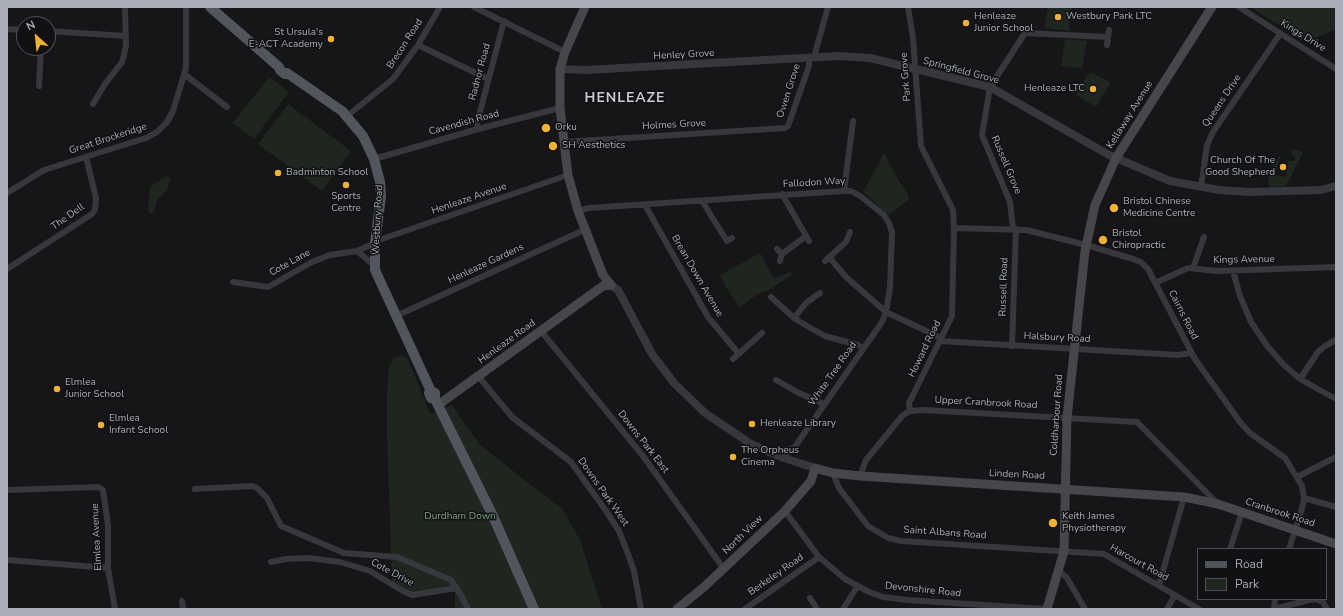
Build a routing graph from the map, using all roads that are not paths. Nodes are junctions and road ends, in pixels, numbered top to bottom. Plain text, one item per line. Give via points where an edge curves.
1 (125, 7) edge
2 (186, 7) edge
3 (210, 7) edge
4 (440, 7) edge
5 (474, 7) edge
6 (585, 7) edge
7 (828, 7) edge
8 (908, 7) edge
9 (1212, 7) edge
10 (1239, 7) edge
11 (504, 21) junction
12 (1108, 30) dead end
13 (56, 32) edge
14 (1280, 34) junction
15 (126, 36) junction
16 (1108, 37) junction
17 (418, 45) junction
18 (1107, 45) dead end
19 (565, 52) junction
20 (40, 56) edge
21 (812, 58) junction
22 (560, 69) junction
23 (915, 69) junction
24 (1336, 69) edge
25 (184, 74) junction
26 (488, 79) junction
27 (40, 86) dead end
28 (990, 87) junction
29 (93, 104) dead end
30 (227, 107) dead end
31 (560, 108) junction
32 (344, 113) junction
33 (853, 121) dead end
34 (785, 128) joint
35 (478, 129) junction
36 (564, 142) junction
37 (921, 146) joint
38 (86, 157) junction
39 (1116, 158) junction
40 (374, 159) junction
41 (568, 175) junction
42 (1336, 186) edge
43 (1202, 187) junction
44 (844, 190) junction
45 (7, 193) edge
46 (782, 194) junction
47 (702, 200) junction
48 (645, 205) junction
49 (578, 211) junction
50 (954, 228) junction
51 (1014, 229) junction
52 (584, 230) junction
53 (1204, 237) dead end
54 (732, 238) dead end
55 (376, 242) junction
56 (854, 242) dead end
57 (1086, 245) junction
58 (357, 251) junction
59 (780, 261) dead end
60 (375, 264) junction
61 (1336, 267) edge
62 (1193, 268) junction
63 (7, 269) edge
64 (1232, 271) junction
65 (233, 282) dead end
66 (1155, 283) junction
67 (611, 285) junction
68 (811, 289) dead end
69 (771, 297) dead end
70 (779, 305) junction
71 (774, 310) dead end
72 (886, 312) junction
73 (396, 316) junction
74 (794, 318) junction
75 (541, 331) junction
76 (762, 333) dead end
77 (940, 340) junction
78 (1336, 340) edge
79 (1187, 344) junction
80 (1012, 346) junction
81 (863, 348) junction
82 (1074, 350) junction
83 (1191, 353) junction
84 (739, 354) junction
85 (1174, 354) junction
86 (733, 359) dead end
87 (478, 376) junction
88 (1300, 379) junction
89 (776, 380) dead end
90 (1336, 399) edge
91 (436, 402) junction
92 (824, 404) junction
93 (910, 411) junction
94 (1067, 418) junction
95 (794, 448) junction
96 (1336, 457) edge
97 (784, 458) junction
98 (793, 461) junction
99 (815, 468) junction
100 (833, 473) junction
101 (860, 476) junction
102 (1297, 477) junction
103 (1065, 488) junction
104 (7, 490) edge
105 (199, 496) dead end
106 (1184, 497) junction
107 (1304, 498) junction
108 (1218, 504) junction
109 (1336, 507) edge
110 (785, 510) junction
111 (1242, 512) junction
112 (1296, 530) junction
113 (1336, 544) edge
114 (1230, 548) edge
115 (1289, 548) edge
116 (1064, 551) junction
117 (819, 557) junction
118 (7, 560) edge
119 (271, 562) dead end
120 (108, 568) junction
121 (724, 569) junction
122 (1059, 571) junction
123 (1159, 585) junction
124 (856, 587) junction
125 (457, 588) junction
126 (1175, 595) junction
127 (810, 598) dead end
128 (1308, 600) edge
129 (1318, 600) edge
130 (182, 601) dead end
131 (115, 609) edge
132 (183, 609) edge
133 (468, 609) edge
134 (535, 609) edge
135 (641, 609) edge
136 (677, 609) edge
137 (745, 609) edge
138 (817, 609) edge
139 (843, 609) edge
140 (1046, 609) edge
141 (1085, 609) edge
142 (1167, 609) edge
143 (1199, 609) edge
144 (1274, 609) edge
145 (1326, 609) edge

1 - 15 street
2 - 25 street, Great Brockeridge
3 - 32 main road, Westbury Road via 283,70
4 - 17 street, Brecon Road
5 - 11 street
6 - 19 main road
7 - 21 street, Owen Grove
8 - 23 street, Park Grove
9 - 39 main road, Kellaway Avenue
10 - 14 street, Kings Drive
11 - 19 street
11 - 26 street, Radnor Road
12 - 16 street
13 - 15 street
14 - 24 street, Kings Drive
14 - 43 street, Queens Drive via 1212,132 1207,145
15 - 29 street via 122,62
16 - 18 street
16 - 28 street, Russell Grove via 1025,33
17 - 26 street
17 - 32 street, Brecon Road via 394,79
19 - 22 main road
20 - 27 street
21 - 22 street, Henley Grove via 586,70
21 - 23 street, Springfield Grove via 870,58
21 - 34 street, Owen Grove via 788,126
22 - 31 main road
23 - 28 street, Springfield Grove
23 - 37 street, Park Grove
25 - 30 street
25 - 38 street, Great Brockeridge via 173,111 157,132 146,138
26 - 35 street, Radnor Road via 476,123
28 - 39 street, Springfield Grove
28 - 51 street, Russell Grove via 982,135 1010,202
31 - 35 street, Cavendish Road
31 - 36 main road
32 - 40 main road, Westbury Road via 363,136
33 - 44 street
34 - 36 street, Holmes Grove
35 - 40 street, Cavendish Road
36 - 41 main road
37 - 50 street, Howard Road via 954,210
38 - 45 street, Great Brockeridge via 44,170
38 - 63 street, The Dell via 96,198 95,210
39 - 43 street, Springfield Grove via 1170,181
39 - 57 main road, Kellaway Avenue via 1095,206
40 - 55 main road, Westbury Road via 382,196
41 - 49 main road
41 - 55 street, Henleaze Avenue
42 - 43 street, Springfield Grove via 1321,190 1264,192
44 - 46 street, Fallodon Way
44 - 72 street, Fallodon Way via 860,196 889,222 892,232 890,288
46 - 47 street, Fallodon Way
46 - 59 street via 807,238 780,252
47 - 48 street, Fallodon Way
47 - 54 street via 727,241
48 - 49 street, Fallodon Way
48 - 84 street, Brean Down Avenue via 708,317
49 - 52 main road
50 - 51 street, Cairns Road
50 - 77 street, Howard Road via 952,316
51 - 57 street, Cairns Road
51 - 80 street, Russell Road
52 - 67 main road via 598,259 611,277
52 - 73 street, Henleaze Gardens
53 - 62 street
55 - 58 street, Cote Lane
55 - 60 main road, Westbury Road
56 - 72 street via 849,236 827,259
57 - 66 street, Cairns Road via 1141,262
57 - 82 main road, Coldharbour Road
58 - 60 street
58 - 65 street, Cote Lane via 330,255 312,262 268,287
60 - 73 main road, Westbury Road via 380,266 380,278
61 - 64 street, Kings Avenue
62 - 64 street, Kings Avenue
62 - 66 street, Kings Avenue via 1184,268
64 - 88 street via 1251,322 1268,347
66 - 79 street, Cairns Road
67 - 75 main road, Henleaze Road via 606,291 589,297
67 - 97 street via 618,290 652,354 674,383 705,413 745,441
68 - 74 street via 818,294 806,303
69 - 70 street
70 - 71 street
70 - 74 street
72 - 77 street
72 - 81 street, White Tree Road via 882,322
73 - 91 main road, Westbury Road via 430,389 429,393
74 - 81 street via 825,336
75 - 87 main road, Henleaze Road
75 - 121 street, Downs Park East via 643,456
76 - 84 street
77 - 80 street, Halsbury Road
77 - 93 street, Howard Road via 909,403
78 - 88 street via 1318,352
79 - 83 street, Cairns Road
79 - 85 street
80 - 82 street, Halsbury Road
81 - 92 street, White Tree Road
82 - 85 street, Halsbury Road
82 - 94 main road, Coldharbour Road
83 - 85 street, Halsbury Road
83 - 102 street, Cairns Road via 1240,422 1250,433 1285,458
84 - 86 street
87 - 91 main road, Henleaze Road
87 - 135 street, Downs Park West via 512,417 571,462 606,510 619,531 628,554
88 - 90 street
89 - 92 street
91 - 134 main road, Westbury Road via 492,514
92 - 95 street, White Tree Road
93 - 94 street, Upper Cranbrook Road
93 - 101 street via 903,415 864,463
94 - 103 main road, Coldharbour Road
94 - 108 street, Upper Cranbrook Road via 1140,423
95 - 97 street, White Tree Road via 790,449
95 - 98 street, White Tree Road
96 - 102 street
97 - 98 street
98 - 99 street
99 - 100 main road, Linden Road
99 - 110 main road, North View via 811,481
100 - 101 main road, Linden Road
100 - 116 street, Saint Albans Road via 839,488 868,526 894,540
101 - 103 main road, Linden Road
102 - 107 street, Cairns Road
103 - 106 main road, Linden Road
103 - 116 main road, Coldharbour Road
104 - 120 street, Elmlea Avenue via 100,488 105,492
105 - 125 street via 197,489 252,486 267,498 281,526 344,553 397,557 450,580
106 - 108 main road, Linden Road
106 - 123 street
107 - 109 street
107 - 112 street
108 - 111 main road, Cranbrook Road
110 - 117 street, Devonshire Road
110 - 121 main road, North View
111 - 112 main road, Cranbrook Road
111 - 114 street
112 - 113 main road, Cranbrook Road
112 - 115 street
116 - 122 main road, Coldharbour Road
116 - 123 street, Harcourt Road via 1104,554
117 - 124 street, Devonshire Road via 834,572
117 - 137 street, Berkeley Road
118 - 120 street
119 - 125 street, Cote Drive via 308,558 340,562 370,571 412,595
120 - 131 street, Elmlea Avenue
121 - 136 main road, North View
122 - 140 main road, Coldharbour Road
122 - 141 street via 1067,578
123 - 126 street, Harcourt Road
124 - 139 street
124 - 140 street, Devonshire Road via 883,597 907,600
125 - 133 street
126 - 142 street
126 - 143 street, Harcourt Road
127 - 138 street
128 - 144 street
129 - 145 street
130 - 132 street

